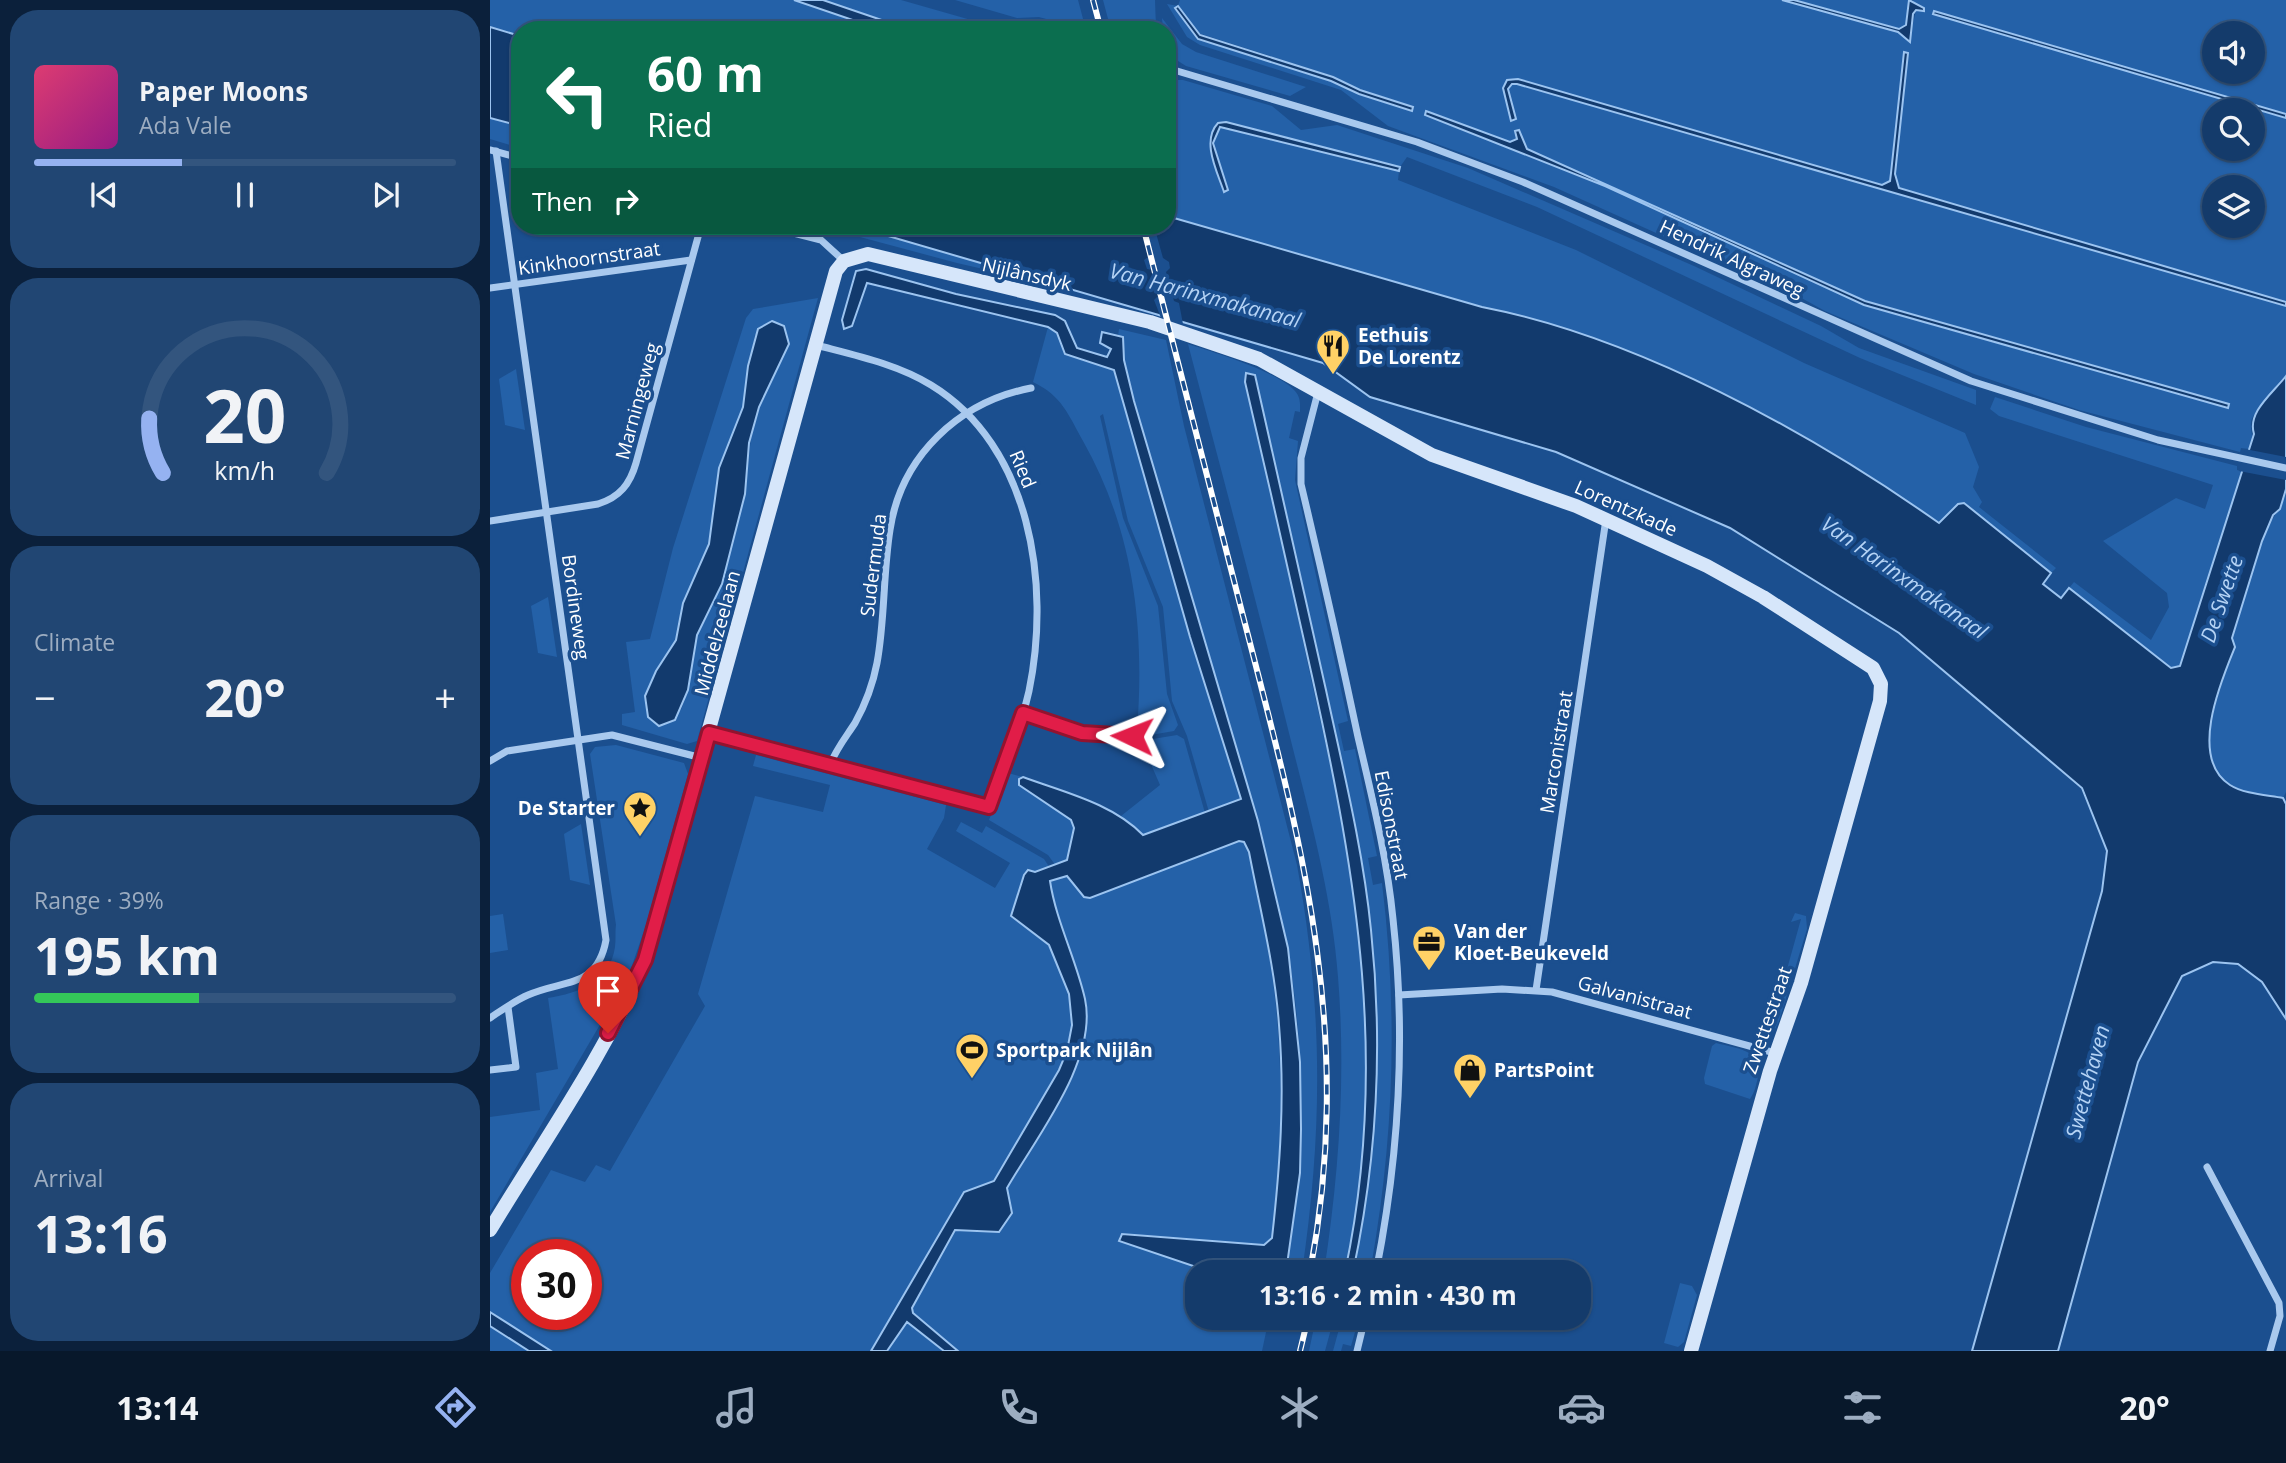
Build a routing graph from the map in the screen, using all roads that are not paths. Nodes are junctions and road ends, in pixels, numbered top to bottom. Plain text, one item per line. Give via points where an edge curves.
1 (1176, 71) edge
2 (493, 151) edge
3 (511, 156) edge
4 (698, 235) edge
5 (801, 235) edge
6 (691, 260) junction
7 (844, 261) junction
8 (513, 284) junction
9 (490, 288) edge
10 (816, 345) junction
11 (1031, 388) dead end
12 (1318, 392) junction
13 (967, 411) junction
14 (2286, 468) edge
15 (546, 512) junction
16 (1606, 519) junction
17 (490, 521) edge
18 (1880, 701) joint
19 (1023, 713) junction
20 (709, 733) junction
21 (1132, 736) dead end
22 (578, 739) junction
23 (702, 758) junction
24 (490, 761) edge
25 (830, 765) junction
26 (1536, 990) junction
27 (1399, 995) junction
28 (508, 1007) junction
29 (490, 1018) edge
30 (1775, 1053) junction
31 (490, 1070) edge
32 (2207, 1167) dead end
33 (490, 1230) edge
34 (1378, 1260) edge
35 (1363, 1330) edge
36 (1357, 1351) edge
37 (1690, 1351) edge
38 (2270, 1351) edge

1 - 14 street, Hendrik Algraweg via 1367,127 1523,182 1971,381 2089,421
2 - 3 street
2 - 8 street, Bordineweg
4 - 6 street, Marningeweg
5 - 7 street via 821,240
6 - 8 street, Kinkhoornstraat
6 - 15 street, Marningeweg via 630,480 620,494 606,502
7 - 10 street, Middelzeelaan via 836,271
7 - 12 street, Nijlânsdyk via 860,254 876,256 1150,322 1259,359
8 - 9 street, Kinkhoornstraat
8 - 15 street, Bordineweg
10 - 13 street, Ried via 914,375
10 - 20 street, Middelzeelaan
11 - 13 street, Sudermuda
12 - 16 street, Lorentzkade via 1432,455
12 - 27 street, Edisonstraat via 1301,458 1301,484 1384,859
13 - 19 street, Ried via 988,435 1006,467 1031,551 1035,646
13 - 25 street, Sudermuda via 930,443 902,488 890,530 874,676
15 - 17 street, Marningeweg
15 - 22 street, Bordineweg
16 - 18 street, Lorentzkade via 1729,577 1866,662 1879,676
16 - 26 street, Marconistraat
18 - 30 street, Zwettestraat via 1798,994
19 - 21 street via 1082,733
19 - 25 street, Ried via 989,807
20 - 23 street, Middelzeelaan
20 - 25 street, Ried
22 - 23 street via 623,736
22 - 24 street via 507,751
22 - 28 street, Bordineweg via 605,949 586,977 526,996
23 - 33 street, Middelzeelaan via 645,960
26 - 27 street, Galvanistraat
26 - 30 street, Galvanistraat
27 - 34 street, Edisonstraat via 1396,1142
28 - 29 street, Bordineweg
28 - 31 street via 516,1067
30 - 37 street, Zwettestraat
32 - 38 street via 2279,1303
35 - 36 street

